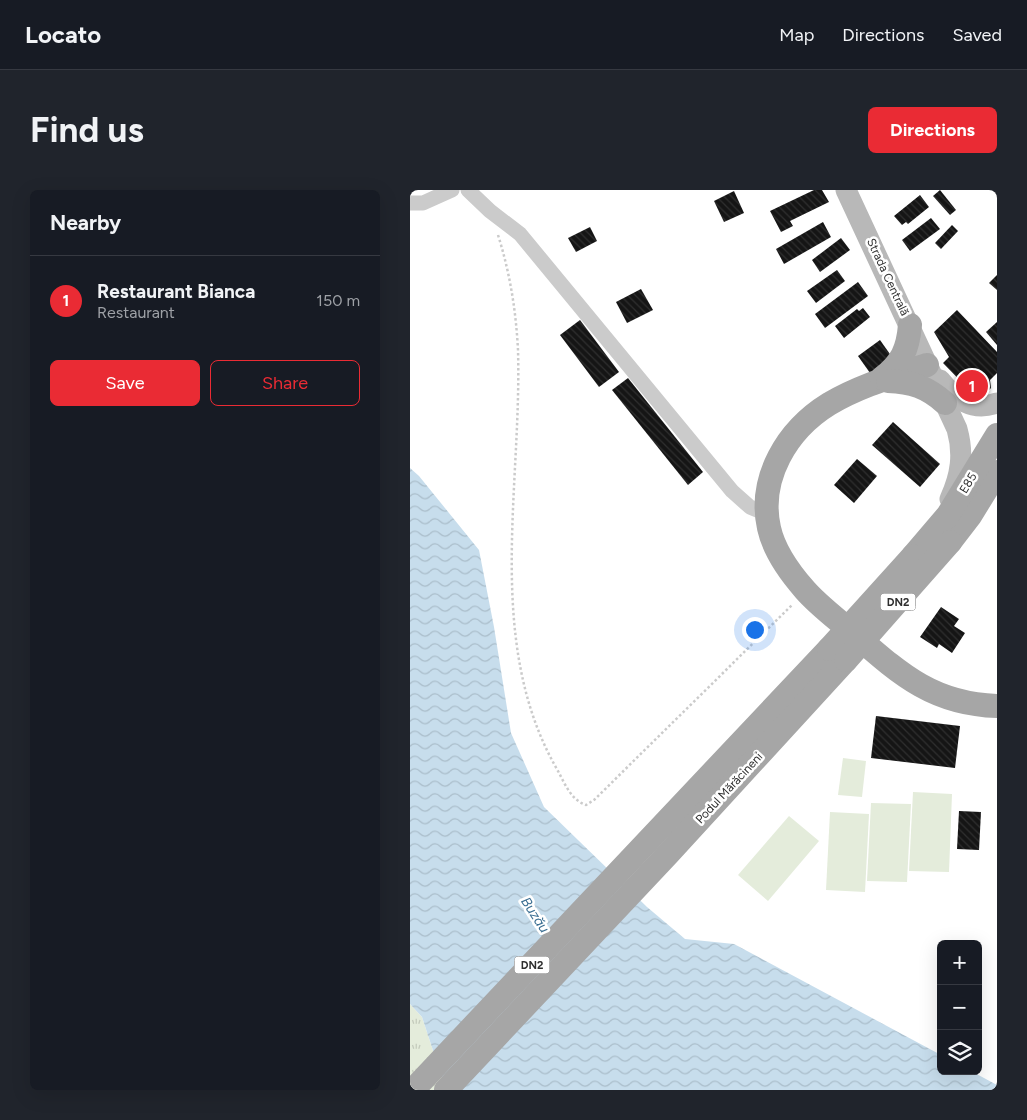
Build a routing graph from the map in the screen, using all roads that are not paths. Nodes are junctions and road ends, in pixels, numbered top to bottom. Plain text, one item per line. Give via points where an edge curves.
1 (452, 190) edge
2 (468, 190) edge
3 (846, 190) edge
4 (410, 203) edge
5 (910, 325) junction
6 (927, 365) junction
7 (879, 381) junction
8 (945, 403) junction
9 (997, 403) edge
10 (997, 435) edge
11 (997, 473) edge
12 (767, 514) junction
13 (943, 535) junction
14 (997, 706) edge
15 (413, 1090) edge
16 (446, 1090) edge

1 - 4 street via 423,203
2 - 12 street via 520,234 732,491 750,507
3 - 5 main road, Strada Centrală
5 - 6 main road, Strada Centrală
5 - 7 main road via 904,356
6 - 7 main road
6 - 8 main road, Strada Centrală
6 - 9 main road via 964,403 986,406
7 - 8 main road via 918,384
7 - 12 main road via 828,405 792,437 771,474
8 - 13 main road, Strada Centrală via 957,429 962,457
10 - 13 main road, E85 / DN2 via 957,502
11 - 13 main road, Podul Mărăcineni / DN2 via 970,516
12 - 14 main road via 776,548 806,591 885,660 929,690 951,700
13 - 15 main road, Podul Mărăcineni / DN2, bridge via 815,663
13 - 16 main road, Podul Mărăcineni / DN2, bridge via 846,660

